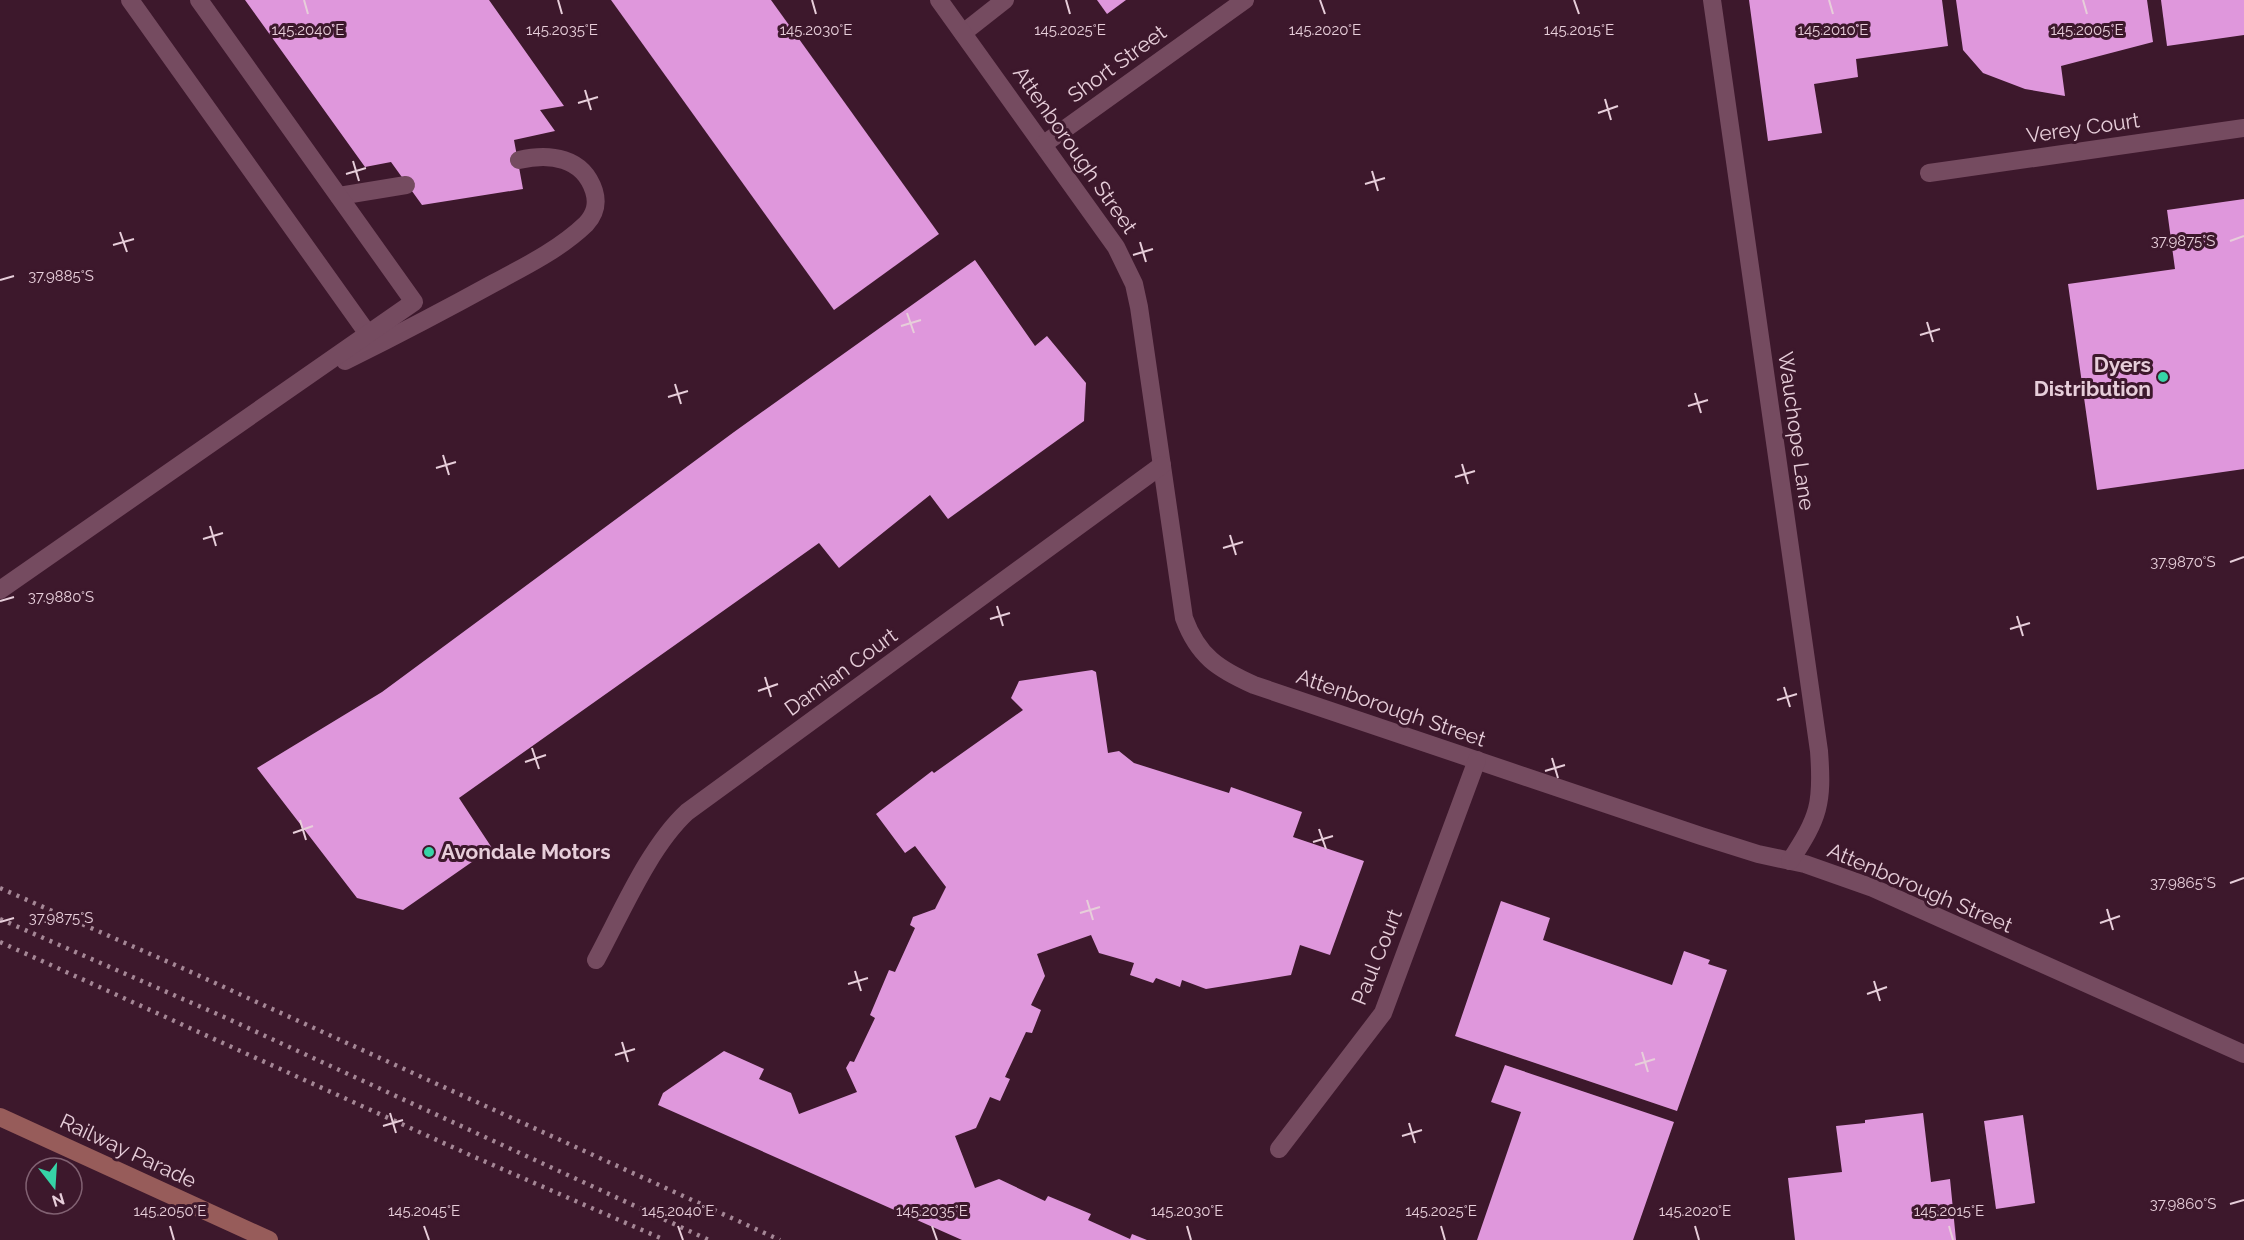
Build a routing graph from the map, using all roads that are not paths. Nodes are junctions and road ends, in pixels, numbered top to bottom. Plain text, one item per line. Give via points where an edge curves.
1 (130, 0) edge
2 (199, 0) edge
3 (939, 0) edge
4 (1005, 0) edge
5 (1245, 0) edge
6 (1712, 0) edge
7 (963, 33) junction
8 (2244, 128) edge
9 (1044, 144) junction
10 (519, 160) dead end
11 (1929, 173) dead end
12 (406, 185) dead end
13 (339, 196) junction
14 (368, 334) junction
15 (284, 392) junction
16 (1162, 465) junction
17 (0, 590) edge
18 (1477, 760) junction
19 (1790, 861) junction
20 (596, 960) dead end
21 (2244, 1054) edge
22 (0, 1117) edge
23 (1279, 1149) dead end
24 (269, 1240) edge

1 - 14 street
2 - 13 street
3 - 7 street, Attenborough Street
4 - 7 street
5 - 9 street, Short Street
6 - 19 street, Wauchope Lane via 1819,752 1817,812 1808,835
7 - 9 street, Attenborough Street
8 - 11 street, Verey Court
9 - 16 street, Attenborough Street via 1116,247 1134,284
10 - 15 street via 558,158 582,170 593,187 596,202 587,223 533,262
12 - 13 street
13 - 14 street via 414,302
14 - 15 street
15 - 17 street
16 - 18 street, Attenborough Street via 1184,618 1193,641 1214,664 1254,685
16 - 20 street, Damian Court via 687,812 654,852
18 - 19 street, Attenborough Street via 1701,836
18 - 23 street, Paul Court via 1383,1013
19 - 21 street, Attenborough Street via 1873,888
22 - 24 main road, Railway Parade

